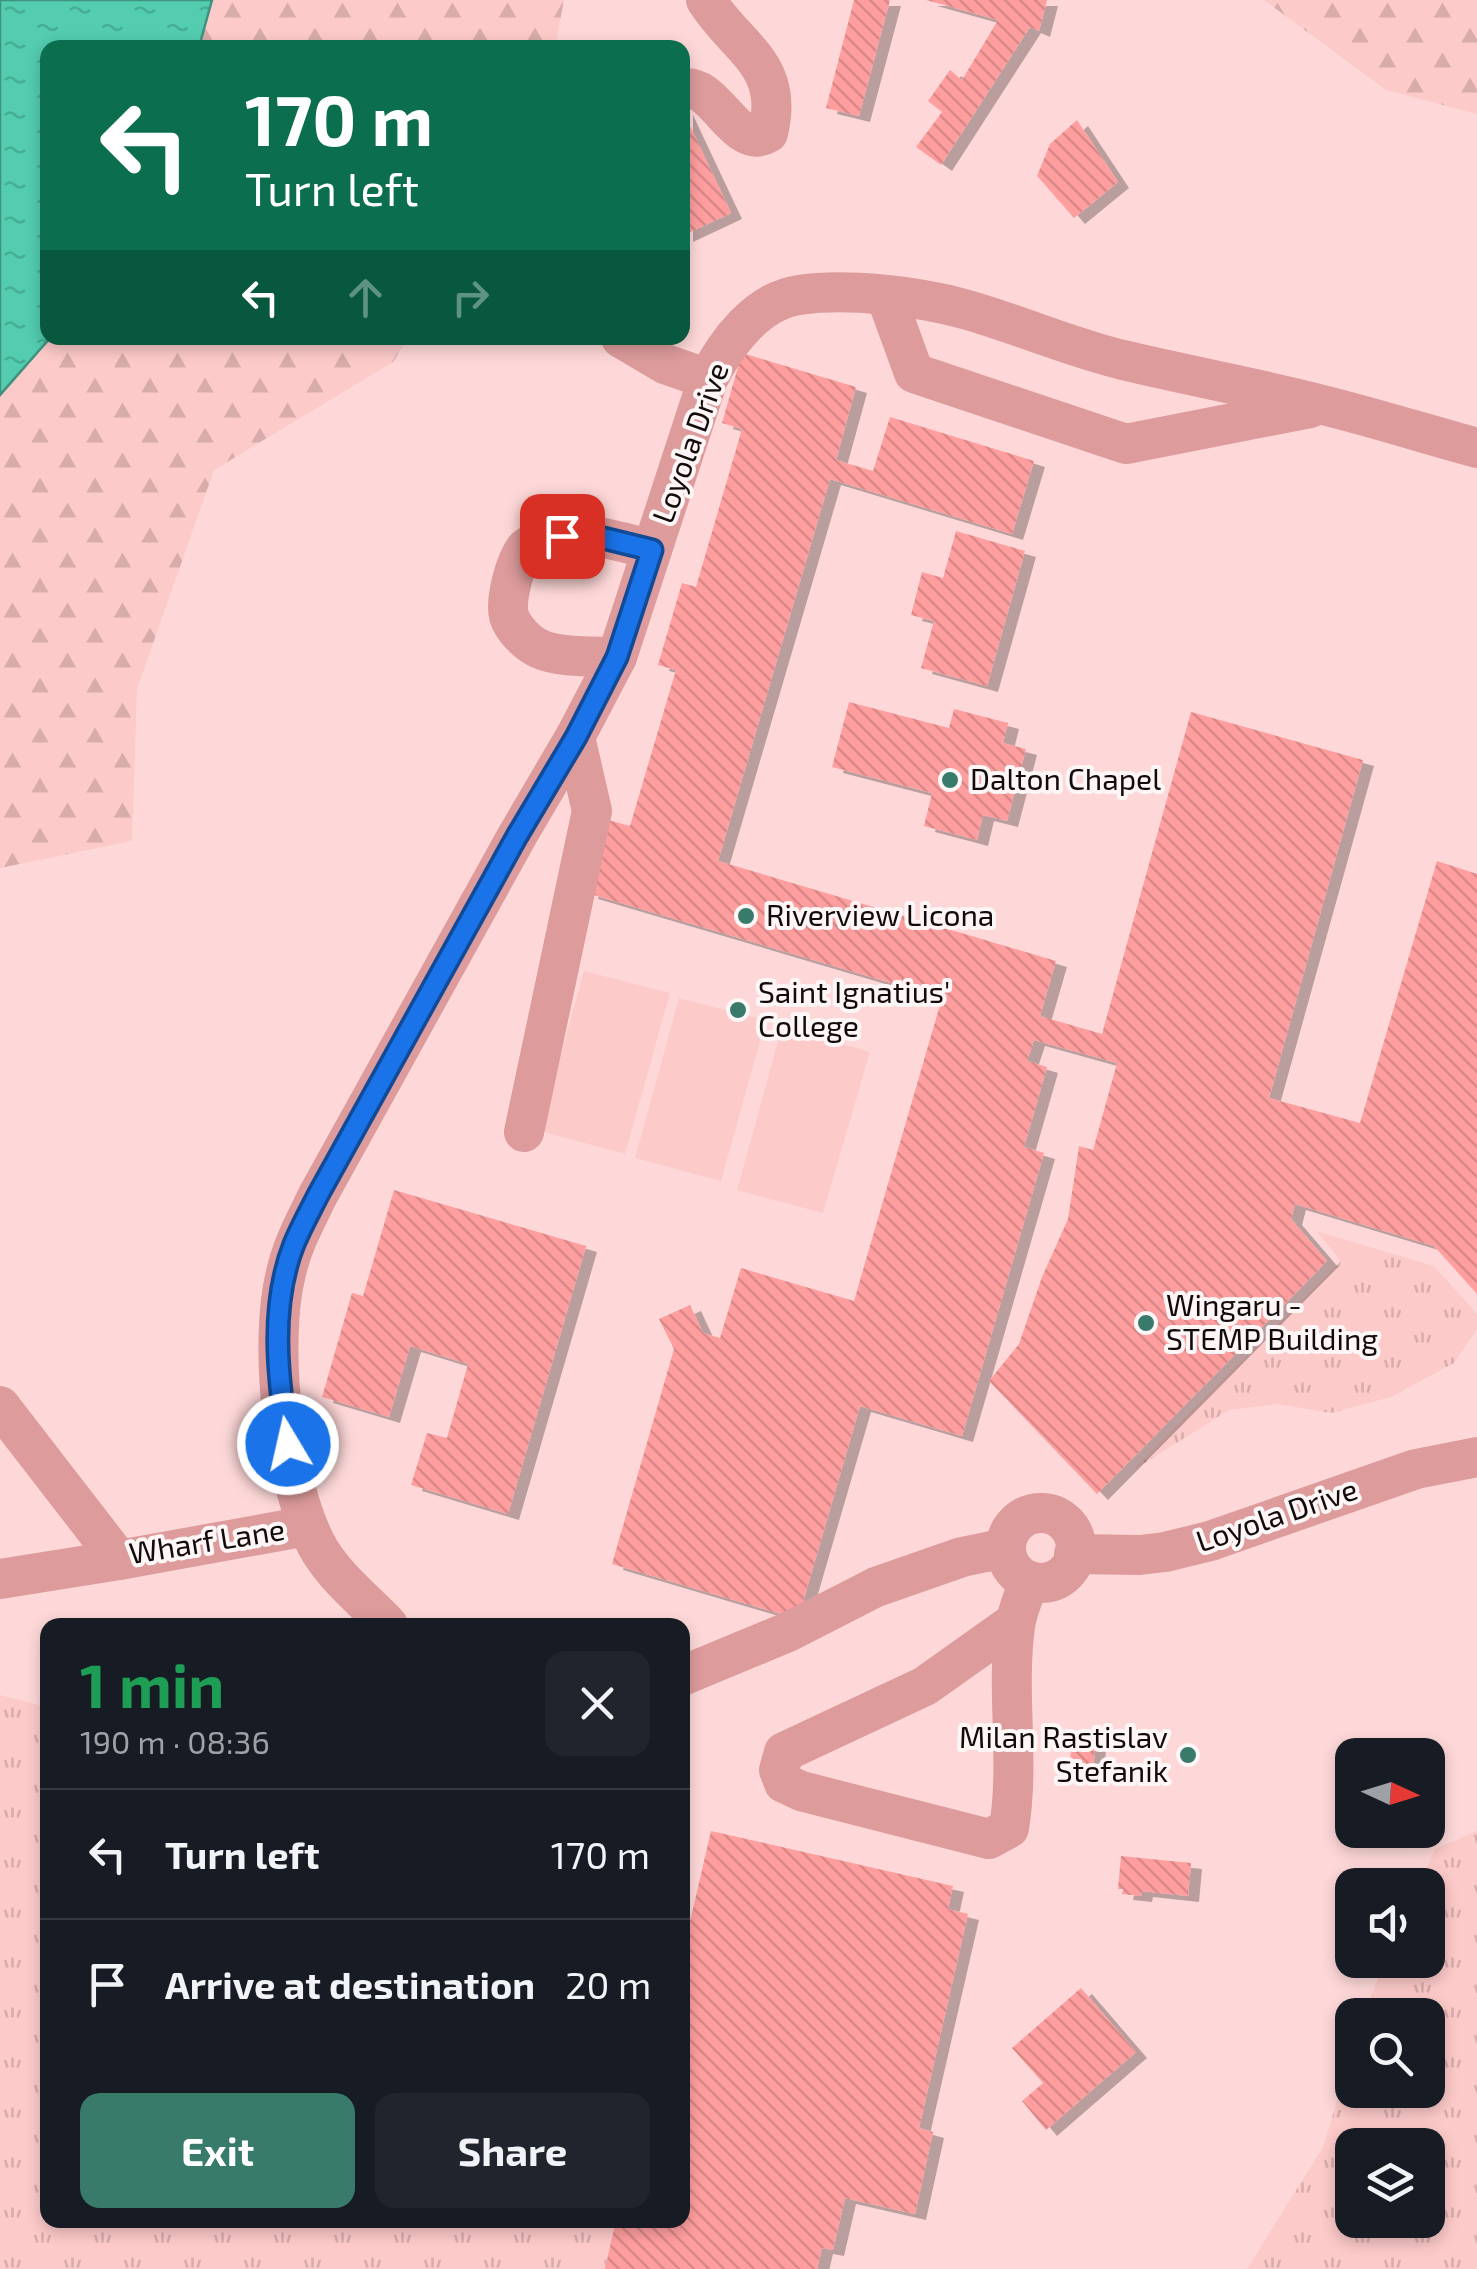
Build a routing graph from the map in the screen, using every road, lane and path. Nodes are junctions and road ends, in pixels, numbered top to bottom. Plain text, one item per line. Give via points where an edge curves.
1 (706, 0) edge
2 (690, 87) edge
3 (886, 296) junction
4 (633, 345) edge
5 (708, 379) junction
6 (1324, 405) junction
7 (1477, 448) edge
8 (652, 550) junction
9 (617, 657) junction
10 (576, 737) junction
11 (524, 1132) dead end
12 (0, 1406) edge
13 (1477, 1457) edge
14 (307, 1526) junction
15 (1006, 1548) junction
16 (1074, 1554) junction
17 (119, 1560) junction
18 (0, 1579) edge
19 (1029, 1581) junction
20 (381, 1618) edge
21 (1016, 1622) junction
22 (690, 1673) edge

1 - 2 street via 767,78 768,133 753,137 741,130
3 - 5 street, Loyola Drive via 798,295 765,306
3 - 6 street, Loyola Drive via 962,308 1120,359
3 - 6 street via 914,373 1126,444
4 - 5 street
5 - 8 street, Loyola Drive
6 - 7 street, Loyola Drive
8 - 9 street, Loyola Drive
8 - 9 street via 595,536 544,538 525,548 512,579 510,616 535,647
9 - 10 street, Loyola Drive
10 - 11 street via 592,811
10 - 14 street, Loyola Drive via 294,1245 280,1305 280,1390
12 - 17 street, Wharf Lane
13 - 16 street, Loyola Drive via 1416,1469 1210,1542 1140,1555
14 - 17 street, Wharf Lane
14 - 20 street, Loyola Drive via 341,1579
15 - 16 street via 1016,1523 1041,1513 1066,1524
15 - 19 street via 1016,1574
15 - 22 street via 876,1587
16 - 19 street via 1056,1580
17 - 18 street
19 - 21 street
21 - 21 street via 1009,1828 989,1839 784,1783 784,1752 925,1686

